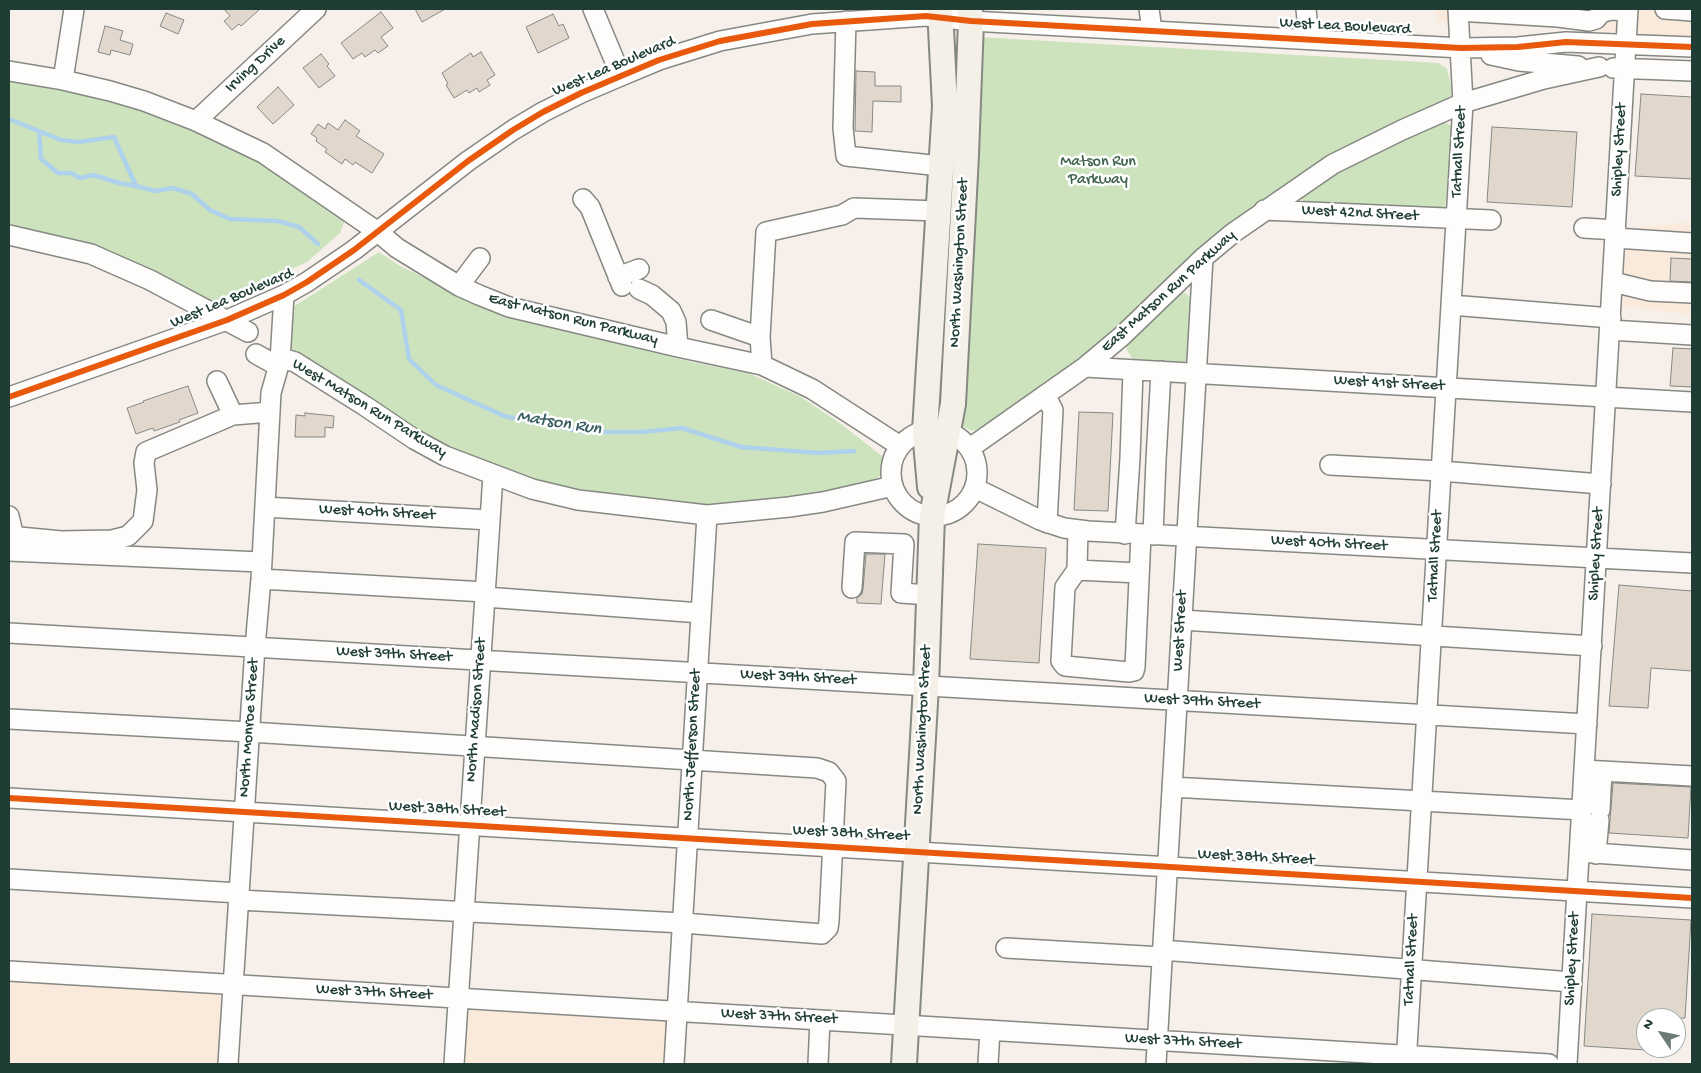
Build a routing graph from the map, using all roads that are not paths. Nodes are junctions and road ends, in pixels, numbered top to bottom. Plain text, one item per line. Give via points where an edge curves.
1 (74, 9) edge
2 (316, 9) edge
3 (593, 9) edge
4 (1149, 9) edge
5 (1306, 9) edge
6 (1665, 9) edge
7 (1672, 9) edge
8 (1458, 10) edge
9 (1628, 10) edge
10 (1692, 11) edge
11 (940, 13) edge
12 (1570, 14) edge
13 (970, 15) edge
14 (815, 16) edge
15 (846, 21) junction
16 (1152, 30) junction
17 (1309, 39) junction
18 (1625, 44) junction
19 (1692, 47) edge
20 (1461, 48) junction
21 (1600, 67) junction
22 (1625, 69) junction
23 (9, 71) edge
24 (1692, 72) edge
25 (621, 76) junction
26 (63, 80) junction
27 (1463, 103) junction
28 (196, 121) junction
29 (941, 166) junction
30 (583, 199) dead end
31 (1264, 210) junction
32 (938, 211) junction
33 (1456, 219) junction
34 (1491, 220) dead end
35 (1584, 228) dead end
36 (378, 232) junction
37 (1616, 234) junction
38 (9, 235) edge
39 (1692, 243) edge
40 (480, 258) dead end
41 (1203, 258) junction
42 (639, 269) dead end
43 (1613, 282) junction
44 (626, 284) junction
45 (459, 286) junction
46 (1692, 293) edge
47 (284, 295) junction
48 (1451, 305) junction
49 (232, 318) junction
50 (710, 320) dead end
51 (1610, 324) junction
52 (1692, 335) edge
53 (760, 337) junction
54 (678, 347) junction
55 (256, 354) junction
56 (280, 361) junction
57 (762, 365) junction
58 (1085, 367) junction
59 (1133, 370) junction
60 (1161, 371) junction
61 (1196, 373) junction
62 (216, 381) dead end
63 (1446, 388) junction
64 (271, 393) junction
65 (1046, 395) junction
66 (9, 397) edge
67 (1606, 397) junction
68 (1692, 402) edge
69 (270, 412) junction
70 (233, 415) junction
71 (925, 431) junction
72 (948, 432) junction
73 (900, 446) junction
74 (970, 448) junction
75 (1130, 458) junction
76 (1156, 460) junction
77 (1330, 465) dead end
78 (1441, 471) junction
79 (493, 475) junction
80 (1601, 484) junction
81 (894, 486) junction
82 (975, 488) junction
83 (265, 507) junction
84 (707, 515) junction
85 (9, 516) edge
86 (932, 516) junction
87 (490, 520) junction
88 (1047, 522) junction
89 (1078, 530) junction
90 (1140, 535) junction
91 (1187, 536) junction
92 (11, 541) edge
93 (1437, 550) junction
94 (1597, 558) junction
95 (1692, 563) edge
96 (261, 570) junction
97 (1077, 570) junction
98 (1139, 572) junction
99 (852, 588) dead end
100 (485, 594) junction
101 (929, 595) junction
102 (701, 613) junction
103 (1182, 620) junction
104 (9, 632) edge
105 (1432, 637) junction
106 (1592, 646) junction
107 (255, 647) junction
108 (480, 660) junction
109 (698, 672) junction
110 (926, 686) junction
111 (1177, 700) junction
112 (1427, 715) junction
113 (9, 719) edge
114 (1587, 724) junction
115 (250, 732) junction
116 (475, 746) junction
117 (692, 760) junction
118 (1593, 770) junction
119 (1692, 776) edge
120 (1172, 787) junction
121 (9, 798) edge
122 (1422, 801) junction
123 (244, 812) junction
124 (1594, 813) junction
125 (470, 825) junction
126 (688, 838) junction
127 (833, 847) junction
128 (918, 852) junction
129 (1588, 853) junction
130 (1692, 860) edge
131 (1167, 867) junction
132 (9, 879) edge
133 (1417, 882) junction
134 (1577, 891) junction
135 (239, 896) junction
136 (1692, 898) edge
137 (464, 912) junction
138 (683, 923) junction
139 (1006, 948) dead end
140 (1162, 954) junction
141 (1412, 970) junction
142 (9, 971) edge
143 (1572, 982) junction
144 (234, 984) junction
145 (458, 998) junction
146 (677, 1011) junction
147 (820, 1020) junction
148 (907, 1025) junction
149 (990, 1030) junction
150 (1157, 1040) junction
151 (1407, 1060) edge
152 (228, 1064) edge
153 (454, 1064) edge
154 (674, 1064) edge
155 (818, 1064) edge
156 (904, 1064) edge
157 (988, 1064) edge
158 (1156, 1064) edge
159 (1549, 1064) edge
160 (1567, 1064) edge

1 - 26 street
2 - 28 street, Irving Drive
3 - 25 street
4 - 16 street
5 - 17 street
6 - 7 street
7 - 10 street
8 - 12 street
8 - 20 street, Tatnall Street
9 - 12 street via 1601,13 1588,22
9 - 18 street, Shipley Street
11 - 13 street, West Lea Boulevard
11 - 15 street, West Lea Boulevard
11 - 29 main road, North Washington Street via 945,106
13 - 16 street, West Lea Boulevard
13 - 72 main road, North Washington Street via 953,394
14 - 15 street, West Lea Boulevard
14 - 25 street, West Lea Boulevard via 720,41
15 - 29 street via 843,128 846,156
16 - 17 street, West Lea Boulevard
17 - 20 street, West Lea Boulevard
18 - 19 street, West Lea Boulevard
18 - 20 street, West Lea Boulevard via 1566,42
18 - 22 street, Shipley Street
20 - 21 street, West Lea Boulevard via 1519,61
20 - 27 street, Tatnall Street
21 - 22 street, West Lea Boulevard
21 - 27 street, East Matson Run Parkway via 1544,79
22 - 24 street, West Lea Boulevard
22 - 37 street, Shipley Street
23 - 26 street, East Matson Run Parkway
25 - 36 street, West Lea Boulevard via 581,93 514,130 448,176
26 - 28 street, East Matson Run Parkway via 144,101
27 - 31 street, East Matson Run Parkway via 1333,164
27 - 33 street, Tatnall Street
28 - 36 street, East Matson Run Parkway via 263,154
29 - 32 main road, North Washington Street
30 - 44 street via 590,207
31 - 33 street, West 42nd Street
31 - 41 street, East Matson Run Parkway
32 - 53 street via 854,208 842,215 766,232
32 - 71 main road, North Washington Street
33 - 34 street, West 42nd Street
33 - 48 street, Tatnall Street
35 - 37 street
36 - 45 street, East Matson Run Parkway via 397,248
36 - 47 street, West Lea Boulevard via 327,270
37 - 39 street
37 - 43 street, Shipley Street
38 - 49 street via 91,254
40 - 45 street
41 - 58 street, East Matson Run Parkway
41 - 61 street, West Street
42 - 44 street
43 - 46 street via 1650,291
43 - 51 street, Shipley Street
44 - 54 street via 652,295 671,311 676,322
45 - 54 street, East Matson Run Parkway via 509,307
47 - 49 street, West Lea Boulevard
47 - 56 street
48 - 51 street
48 - 63 street, Tatnall Street
49 - 55 street via 248,332
49 - 66 street, West Lea Boulevard
50 - 53 street
51 - 52 street
51 - 67 street, Shipley Street
53 - 57 street
54 - 57 street, East Matson Run Parkway
55 - 56 street, West Matson Run Parkway via 274,364
55 - 64 street
56 - 64 street
56 - 79 street, West Matson Run Parkway via 295,362 414,440
57 - 73 street, East Matson Run Parkway via 812,388
58 - 59 street, West 41st Street
58 - 65 street, East Matson Run Parkway
59 - 60 street, West 41st Street
59 - 75 street
60 - 61 street, West 41st Street
60 - 76 street
61 - 63 street, West 41st Street
61 - 91 street, West Street
62 - 70 street
63 - 67 street, West 41st Street
63 - 78 street, Tatnall Street
64 - 69 street, North Monroe Street
65 - 74 street, East Matson Run Parkway
65 - 88 street via 1053,410
67 - 68 street, West 41st Street
67 - 80 street, Shipley Street
69 - 70 street
69 - 83 street, North Monroe Street
70 - 92 street via 146,452 147,490 143,521 128,536 112,540
71 - 72 street
71 - 73 street via 911,436
71 - 86 main road, North Washington Street
72 - 74 street
72 - 86 main road, North Washington Street
73 - 81 street via 892,466
74 - 82 street via 977,467
75 - 76 street
75 - 90 street
76 - 90 street
77 - 78 street
78 - 80 street
78 - 93 street, Tatnall Street
79 - 84 street, West Matson Run Parkway via 578,500
79 - 87 street, North Madison Street
80 - 94 street, Shipley Street
81 - 84 street, West Matson Run Parkway via 798,506
81 - 86 street via 908,507
82 - 86 street via 958,509
82 - 88 street, West 40th Street
83 - 87 street, West 40th Street
83 - 96 street, North Monroe Street
84 - 102 street, North Jefferson Street
85 - 92 street
86 - 101 main road, North Washington Street
87 - 100 street, North Madison Street
88 - 89 street, West 40th Street
89 - 90 street, West 40th Street
89 - 97 street
90 - 91 street, West 40th Street
90 - 98 street
91 - 93 street, West 40th Street
91 - 103 street, West Street
92 - 96 street
93 - 94 street, West 40th Street
93 - 105 street, Tatnall Street
94 - 95 street, West 40th Street
94 - 106 street, Shipley Street
96 - 100 street
96 - 107 street, North Monroe Street
97 - 98 street
97 - 98 street via 1064,587 1061,661 1065,666 1130,672 1135,667
99 - 101 street via 855,542 904,544 901,593
100 - 102 street
100 - 108 street, North Madison Street
101 - 110 main road, North Washington Street
102 - 109 street, North Jefferson Street
103 - 105 street
103 - 111 street, West Street
104 - 107 street, West 39th Street
105 - 106 street
105 - 112 street, Tatnall Street
106 - 114 street, Shipley Street
107 - 108 street, West 39th Street
107 - 115 street, North Monroe Street
108 - 109 street, West 39th Street
108 - 116 street, North Madison Street
109 - 110 street, West 39th Street
109 - 117 street, North Jefferson Street
110 - 111 street, West 39th Street
110 - 128 main road, North Washington Street
111 - 112 street, West 39th Street
111 - 120 street, West Street
112 - 114 street, West 39th Street
112 - 122 street, Tatnall Street
113 - 115 street
114 - 118 street, Shipley Street
115 - 116 street
115 - 123 street, North Monroe Street
116 - 117 street
116 - 125 street, North Madison Street
117 - 126 street, North Jefferson Street
117 - 127 street via 816,768 828,772 836,781
118 - 119 street
118 - 124 street, Shipley Street
120 - 122 street
120 - 131 street, West Street
121 - 123 street, West 38th Street
122 - 124 street
122 - 133 street, Tatnall Street
123 - 125 street, West 38th Street
123 - 135 street, North Monroe Street
124 - 129 street, Shipley Street
125 - 126 street, West 38th Street
125 - 137 street, North Madison Street
126 - 127 street, West 38th Street
126 - 138 street, North Jefferson Street
127 - 128 street, West 38th Street
127 - 138 street via 829,921 822,934
128 - 131 street, West 38th Street
128 - 148 main road, North Washington Street
129 - 130 street
129 - 134 street, Shipley Street
131 - 133 street, West 38th Street
131 - 140 street, West Street
132 - 135 street
133 - 134 street, West 38th Street
133 - 141 street, Tatnall Street
134 - 136 street, West 38th Street
134 - 143 street, Shipley Street
135 - 137 street
135 - 144 street, North Monroe Street
137 - 138 street
137 - 145 street, North Madison Street
138 - 146 street, North Jefferson Street
139 - 140 street
140 - 141 street
140 - 150 street, West Street
141 - 143 street
141 - 151 street, Tatnall Street
142 - 144 street, West 37th Street
143 - 160 street, Shipley Street
144 - 145 street, West 37th Street
144 - 152 street, North Monroe Street
145 - 146 street, West 37th Street
145 - 153 street, North Madison Street
146 - 147 street, West 37th Street
146 - 154 street, North Jefferson Street
147 - 148 street, West 37th Street
147 - 155 street
148 - 149 street, West 37th Street
148 - 156 main road, North Washington Street
149 - 150 street, West 37th Street
149 - 157 street
150 - 151 street, West 37th Street
150 - 158 street, West Street
151 - 159 street, West 37th Street

